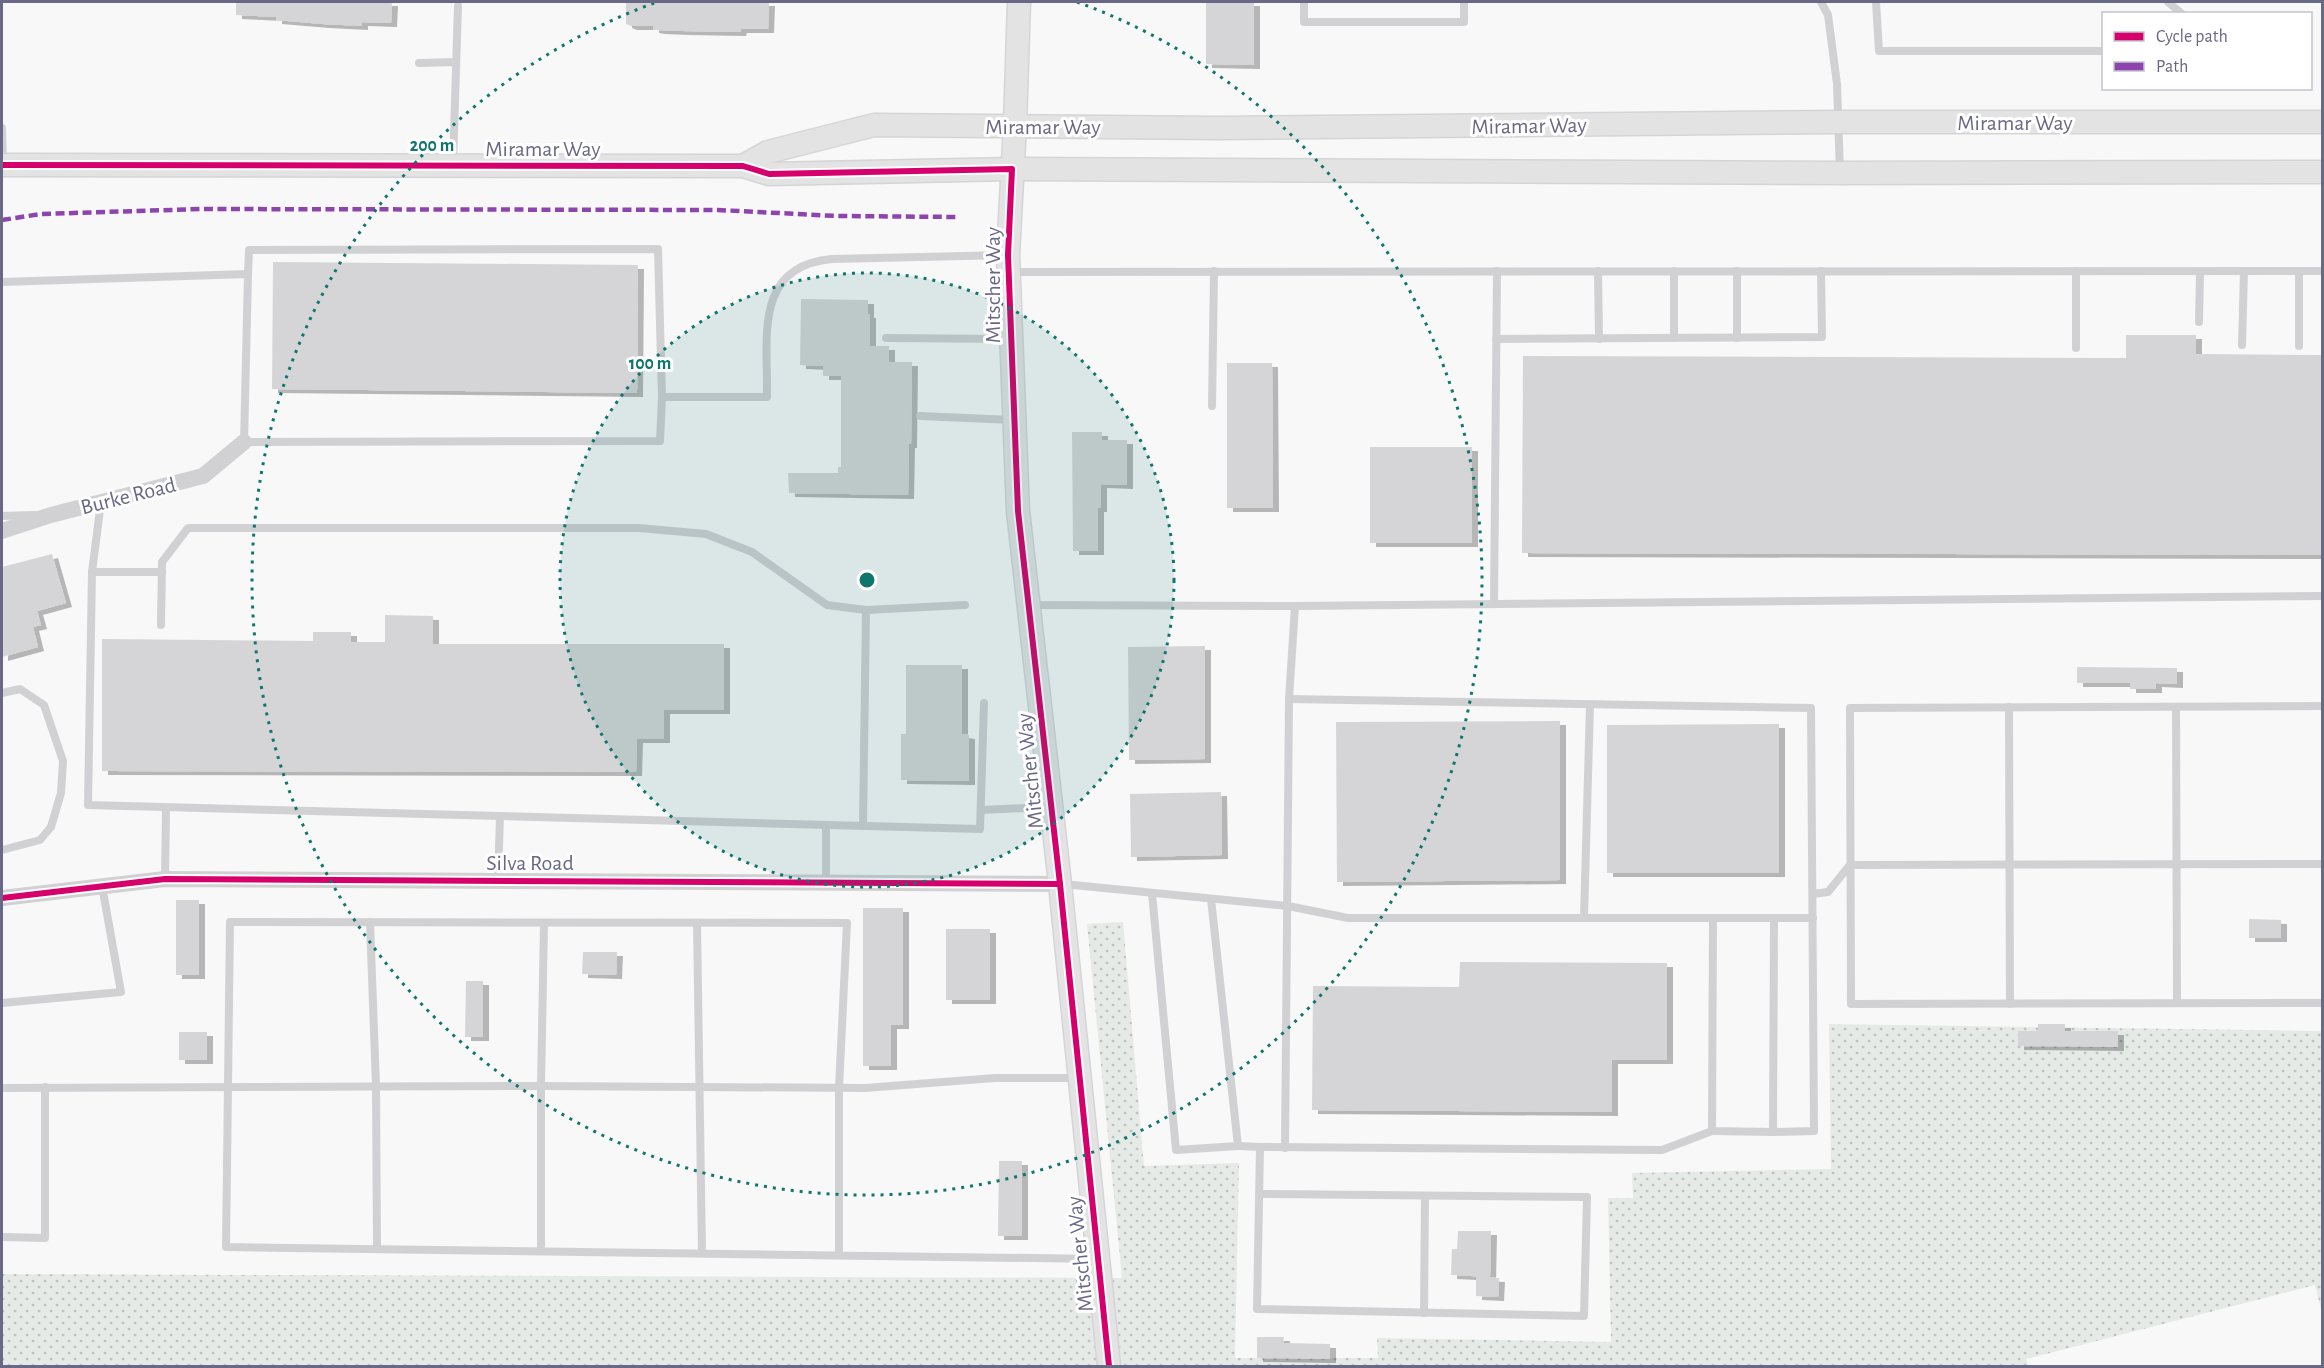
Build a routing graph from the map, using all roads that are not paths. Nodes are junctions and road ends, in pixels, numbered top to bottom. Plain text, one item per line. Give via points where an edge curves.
1 (1019, 2) edge
2 (1304, 2) edge
3 (1464, 2) edge
4 (1821, 2) edge
5 (1876, 2) edge
6 (2168, 2) edge
7 (458, 6) dead end
8 (2180, 12) edge
9 (2102, 51) edge
10 (456, 62) junction
11 (419, 63) dead end
12 (1840, 122) junction
13 (2322, 122) edge
14 (1016, 125) junction
15 (2, 128) edge
16 (2, 165) edge
17 (453, 166) junction
18 (743, 166) junction
19 (1012, 170) junction
20 (2322, 172) edge
21 (1840, 173) junction
22 (1009, 263) junction
23 (1214, 271) junction
24 (1497, 271) junction
25 (1598, 271) junction
26 (1674, 271) junction
27 (1737, 271) junction
28 (1821, 271) junction
29 (2076, 271) junction
30 (2299, 271) junction
31 (2322, 271) edge
32 (2200, 272) junction
33 (2244, 272) junction
34 (248, 274) junction
35 (2, 282) edge
36 (2199, 322) dead end
37 (886, 338) dead end
38 (1674, 338) junction
39 (1737, 338) junction
40 (1010, 339) junction
41 (1496, 339) junction
42 (1599, 339) junction
43 (2242, 345) dead end
44 (2299, 346) dead end
45 (2076, 348) dead end
46 (662, 397) junction
47 (1212, 406) dead end
48 (920, 416) dead end
49 (1013, 420) junction
50 (244, 442) junction
51 (101, 502) junction
52 (51, 515) junction
53 (2, 516) edge
54 (2, 531) edge
55 (92, 572) junction
56 (162, 572) junction
57 (2322, 596) edge
58 (1494, 604) junction
59 (964, 605) dead end
60 (1030, 605) junction
61 (1295, 606) junction
62 (866, 610) junction
63 (161, 625) dead end
64 (2, 693) edge
65 (1288, 699) junction
66 (984, 703) dead end
67 (1590, 705) junction
68 (2322, 706) edge
69 (2009, 707) junction
70 (2176, 707) junction
71 (166, 807) junction
72 (1051, 807) junction
73 (981, 810) junction
74 (500, 816) junction
75 (826, 825) junction
76 (863, 826) junction
77 (2, 850) edge
78 (2176, 864) junction
79 (2322, 864) edge
80 (2009, 865) junction
81 (1850, 866) junction
82 (165, 879) junction
83 (498, 880) junction
84 (826, 881) junction
85 (1059, 884) junction
86 (102, 886) junction
87 (1152, 893) junction
88 (1813, 894) junction
89 (2, 898) edge
90 (1211, 898) junction
91 (1288, 906) junction
92 (1584, 918) junction
93 (1713, 918) junction
94 (1774, 918) junction
95 (1813, 918) junction
96 (370, 922) junction
97 (544, 923) junction
98 (697, 923) junction
99 (2, 1003) edge
100 (2177, 1003) junction
101 (2322, 1003) edge
102 (2010, 1004) junction
103 (1079, 1078) junction
104 (376, 1086) junction
105 (541, 1086) junction
106 (45, 1087) junction
107 (230, 1087) junction
108 (699, 1087) junction
109 (2, 1088) edge
110 (839, 1088) junction
111 (1712, 1131) junction
112 (1773, 1132) junction
113 (1238, 1146) junction
114 (1260, 1147) junction
115 (1285, 1148) junction
116 (1259, 1194) junction
117 (1425, 1196) junction
118 (2, 1237) edge
119 (377, 1249) junction
120 (541, 1251) junction
121 (702, 1253) junction
122 (839, 1255) junction
123 (1098, 1259) junction
124 (1424, 1312) junction
125 (1109, 1366) edge

1 - 14 main road, Mitscher Way
2 - 3 lane via 1304,22 1464,22
4 - 12 lane via 1828,15
5 - 9 lane via 1879,51
6 - 8 lane
7 - 10 lane
10 - 11 lane
10 - 17 lane
12 - 13 main road, Miramar Way
12 - 14 main road, Miramar Way via 1219,128
12 - 21 lane
14 - 18 main road, Miramar Way via 874,125 768,152
14 - 19 main road, Mitscher Way
15 - 16 lane
16 - 17 main road, Miramar Way
17 - 18 main road, Miramar Way
18 - 19 main road, Miramar Way via 769,174
19 - 21 main road, Miramar Way
19 - 22 main road, Mitscher Way
20 - 21 main road, Miramar Way
22 - 23 lane
22 - 40 main road, Mitscher Way
22 - 46 lane via 832,260 798,267 784,278 769,310 767,397
23 - 24 lane
23 - 47 lane
24 - 25 lane
24 - 41 lane
25 - 26 lane
25 - 42 lane
26 - 27 lane
26 - 38 lane
27 - 28 lane
27 - 39 lane
28 - 29 lane
28 - 39 lane via 1822,337
29 - 32 lane
29 - 45 lane
30 - 31 lane
30 - 33 lane
30 - 44 lane
32 - 33 lane
32 - 36 lane
33 - 43 lane
34 - 35 lane
34 - 46 lane via 249,250 658,249
34 - 50 lane
37 - 40 lane
38 - 39 lane
38 - 42 lane
40 - 49 main road, Mitscher Way
41 - 42 lane
41 - 58 lane
46 - 50 lane via 660,441
48 - 49 lane
49 - 60 main road, Mitscher Way via 1017,511
50 - 51 street, Burke Road via 203,476
51 - 52 street, Burke Road
51 - 55 lane
52 - 53 lane
52 - 54 street, Burke Road
55 - 56 lane
55 - 71 lane via 88,806
56 - 62 lane via 162,562 188,528 639,528 706,534 752,552 827,605
56 - 63 lane
57 - 58 lane
58 - 61 lane
59 - 62 lane
60 - 61 lane
60 - 72 main road, Mitscher Way
61 - 65 lane
62 - 76 lane
64 - 77 lane via 20,689 44,705 63,761 61,793 51,827 40,840
65 - 67 lane
65 - 91 lane
66 - 73 lane
67 - 88 lane via 1811,708
67 - 92 lane
68 - 70 lane
69 - 70 lane
69 - 80 lane
69 - 81 lane via 1850,708
70 - 78 lane
71 - 74 lane
71 - 82 lane
72 - 73 lane
72 - 85 main road, Mitscher Way
73 - 76 lane via 980,829
74 - 75 lane
74 - 83 lane
75 - 76 lane
75 - 84 lane
78 - 79 lane
78 - 80 lane
78 - 100 lane
80 - 81 lane
80 - 102 lane
81 - 88 lane via 1827,892
81 - 102 lane via 1851,1004
82 - 83 street, Silva Road
82 - 86 street, Silva Road
83 - 84 street, Silva Road
84 - 85 street, Silva Road
85 - 87 lane
85 - 103 main road, Mitscher Way
86 - 89 street, Silva Road
86 - 99 lane via 121,992
87 - 90 lane
87 - 113 lane via 1176,1150
88 - 95 lane
90 - 91 lane
90 - 113 lane
91 - 92 lane via 1348,918
91 - 115 lane
92 - 93 lane
93 - 94 lane
93 - 111 lane
94 - 95 lane
94 - 112 lane
95 - 112 lane via 1814,1131
96 - 97 lane
96 - 104 lane
96 - 107 lane via 230,922
97 - 98 lane
97 - 105 lane
98 - 108 lane
98 - 110 lane via 847,923
100 - 101 lane
100 - 102 lane
103 - 110 lane via 995,1078
103 - 123 main road, Mitscher Way
104 - 105 lane
104 - 107 lane
104 - 119 lane
105 - 108 lane
105 - 120 lane
106 - 107 lane
106 - 109 lane
106 - 118 lane via 45,1238
107 - 119 lane via 226,1247
108 - 110 lane
108 - 121 lane
110 - 122 lane
111 - 112 lane
111 - 115 lane via 1662,1150
113 - 114 lane
114 - 115 lane
114 - 116 lane
116 - 117 lane
116 - 124 lane via 1257,1310
117 - 124 lane
117 - 124 lane via 1587,1197 1584,1316
119 - 120 lane
120 - 121 lane
121 - 122 lane
122 - 123 lane
123 - 125 main road, Mitscher Way

